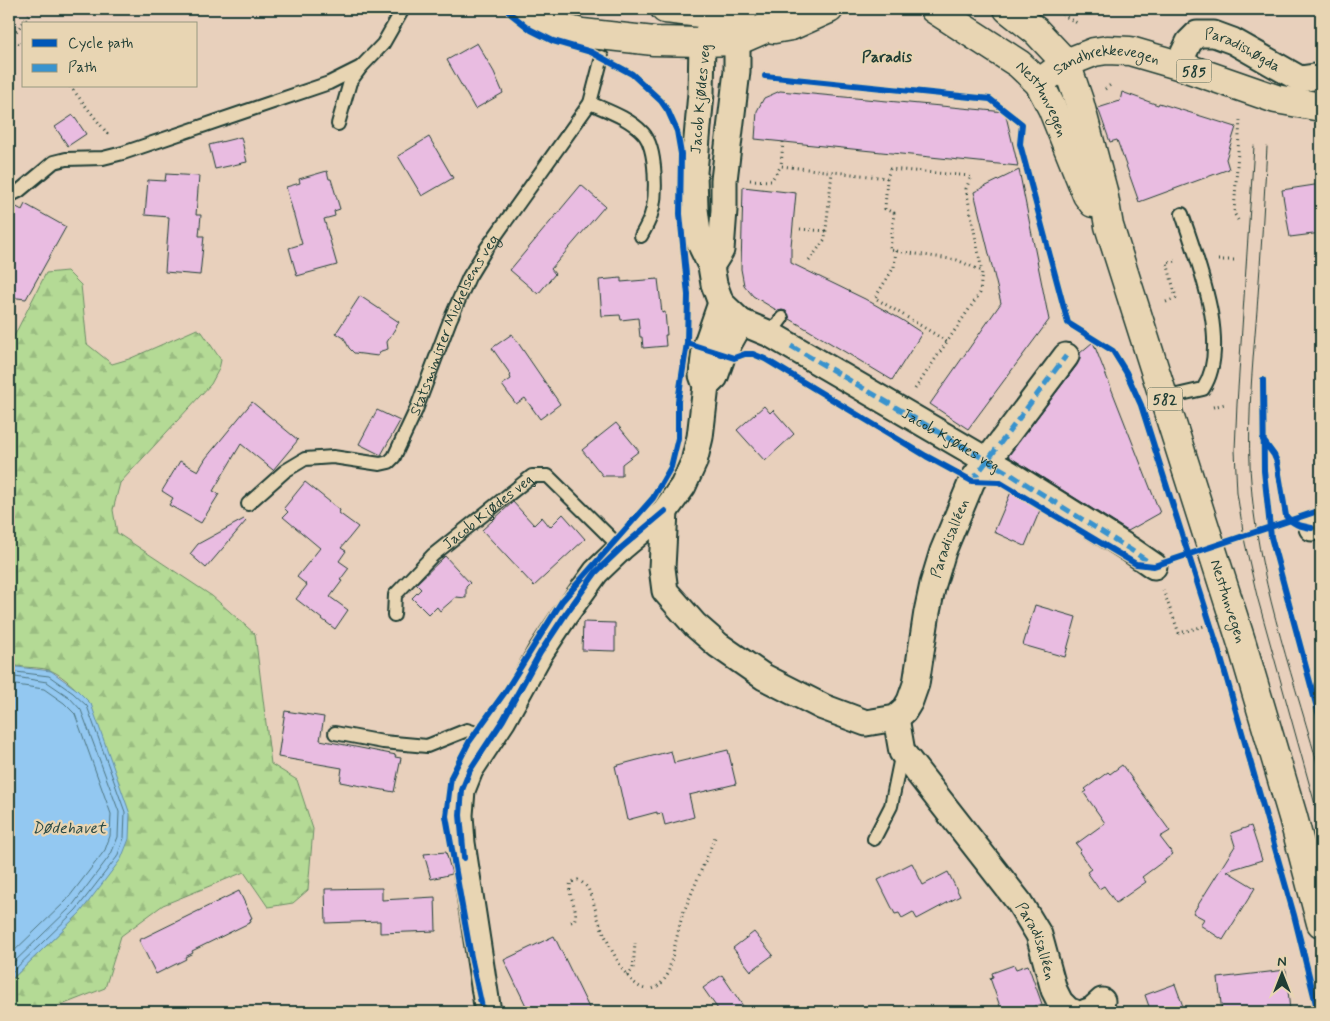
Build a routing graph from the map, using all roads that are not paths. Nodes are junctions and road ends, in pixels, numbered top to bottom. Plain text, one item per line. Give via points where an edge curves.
1 (403, 9) edge
2 (527, 9) edge
3 (665, 9) edge
4 (792, 9) edge
5 (828, 9) edge
6 (934, 9) edge
7 (1008, 9) edge
8 (732, 11) edge
9 (748, 36) junction
10 (702, 42) junction
11 (602, 57) dead end
12 (1066, 63) junction
13 (1178, 65) junction
14 (361, 67) junction
15 (1321, 76) edge
16 (1039, 83) junction
17 (590, 103) junction
18 (1321, 107) edge
19 (338, 124) dead end
20 (9, 193) edge
21 (1182, 214) dead end
22 (1109, 226) junction
23 (641, 236) dead end
24 (711, 266) junction
25 (722, 303) junction
26 (742, 322) junction
27 (1066, 356) dead end
28 (706, 386) junction
29 (1164, 398) junction
30 (979, 472) junction
31 (248, 504) dead end
32 (665, 511) junction
33 (621, 548) junction
34 (1154, 566) road end
35 (394, 615) dead end
36 (896, 718) junction
37 (335, 733) dead end
38 (492, 738) junction
39 (902, 752) junction
40 (874, 839) dead end
41 (1321, 923) edge
42 (488, 1012) edge
43 (1073, 1012) edge

1 - 14 lane via 383,44
2 - 10 main road via 554,26 582,33 654,41
3 - 8 main road
4 - 9 main road
5 - 9 main road via 791,26
6 - 16 main road, Nesttunvegen / 582 via 1019,64
7 - 12 main road, Nesttunvegen / 582 via 1036,31
8 - 9 street, Jacob Kjødes veg
8 - 10 street, Jacob Kjødes veg
9 - 10 main road
9 - 24 street via 736,79 724,180 721,250
10 - 24 street, Jacob Kjødes veg via 694,172 695,209 699,241
11 - 17 lane, Statsminister Michelsens veg
12 - 13 main road, Sandbrekkevegen / 585 via 1107,50 1130,52
12 - 16 main road, Sandbrekkevegen / 585
12 - 22 main road, Nesttunvegen / 582 via 1103,191
13 - 15 street, Paradishøgda via 1193,38 1198,34 1214,34 1300,79
13 - 18 main road, Sandbrekkevegen / 585 via 1276,99
14 - 19 lane via 350,82
14 - 20 lane via 329,83 123,153 104,158 54,162 19,191
16 - 22 main road, Nesttunvegen / 582 via 1087,195
17 - 23 lane via 630,121 649,141 654,201
17 - 31 lane, Statsminister Michelsens veg via 469,277 416,410 389,462 380,464 333,457 305,459 285,471
21 - 29 lane via 1202,272 1212,317 1213,368 1203,389
22 - 29 main road, Nesttunvegen / 582
24 - 25 street, Jacob Kjødes veg
25 - 26 street, Jacob Kjødes veg
25 - 28 street via 705,349 702,375
26 - 28 street via 723,354 715,377
26 - 30 street, Jacob Kjødes veg via 776,326 790,346 900,411
27 - 30 street, Paradisalléen
28 - 32 street via 694,462 683,486
29 - 41 main road, Nesttunvegen / 582 via 1242,644
30 - 34 street, Jacob Kjødes veg via 1010,474
30 - 36 street, Paradisalléen via 943,551 933,584 916,684 910,701
32 - 33 street
32 - 36 street via 662,568 665,591 695,625 764,677 823,707 866,723
33 - 35 lane, Jacob Kjødes veg via 548,476 532,476 433,555 395,595
33 - 38 street via 596,572 565,615
36 - 39 street, Paradisalléen
37 - 38 lane via 427,746 467,730
38 - 42 street via 470,770 462,790 460,815 466,876
39 - 40 lane, Paradisalléen via 892,803
39 - 43 street, Paradisalléen via 1023,907 1039,935 1054,990 1060,1002

